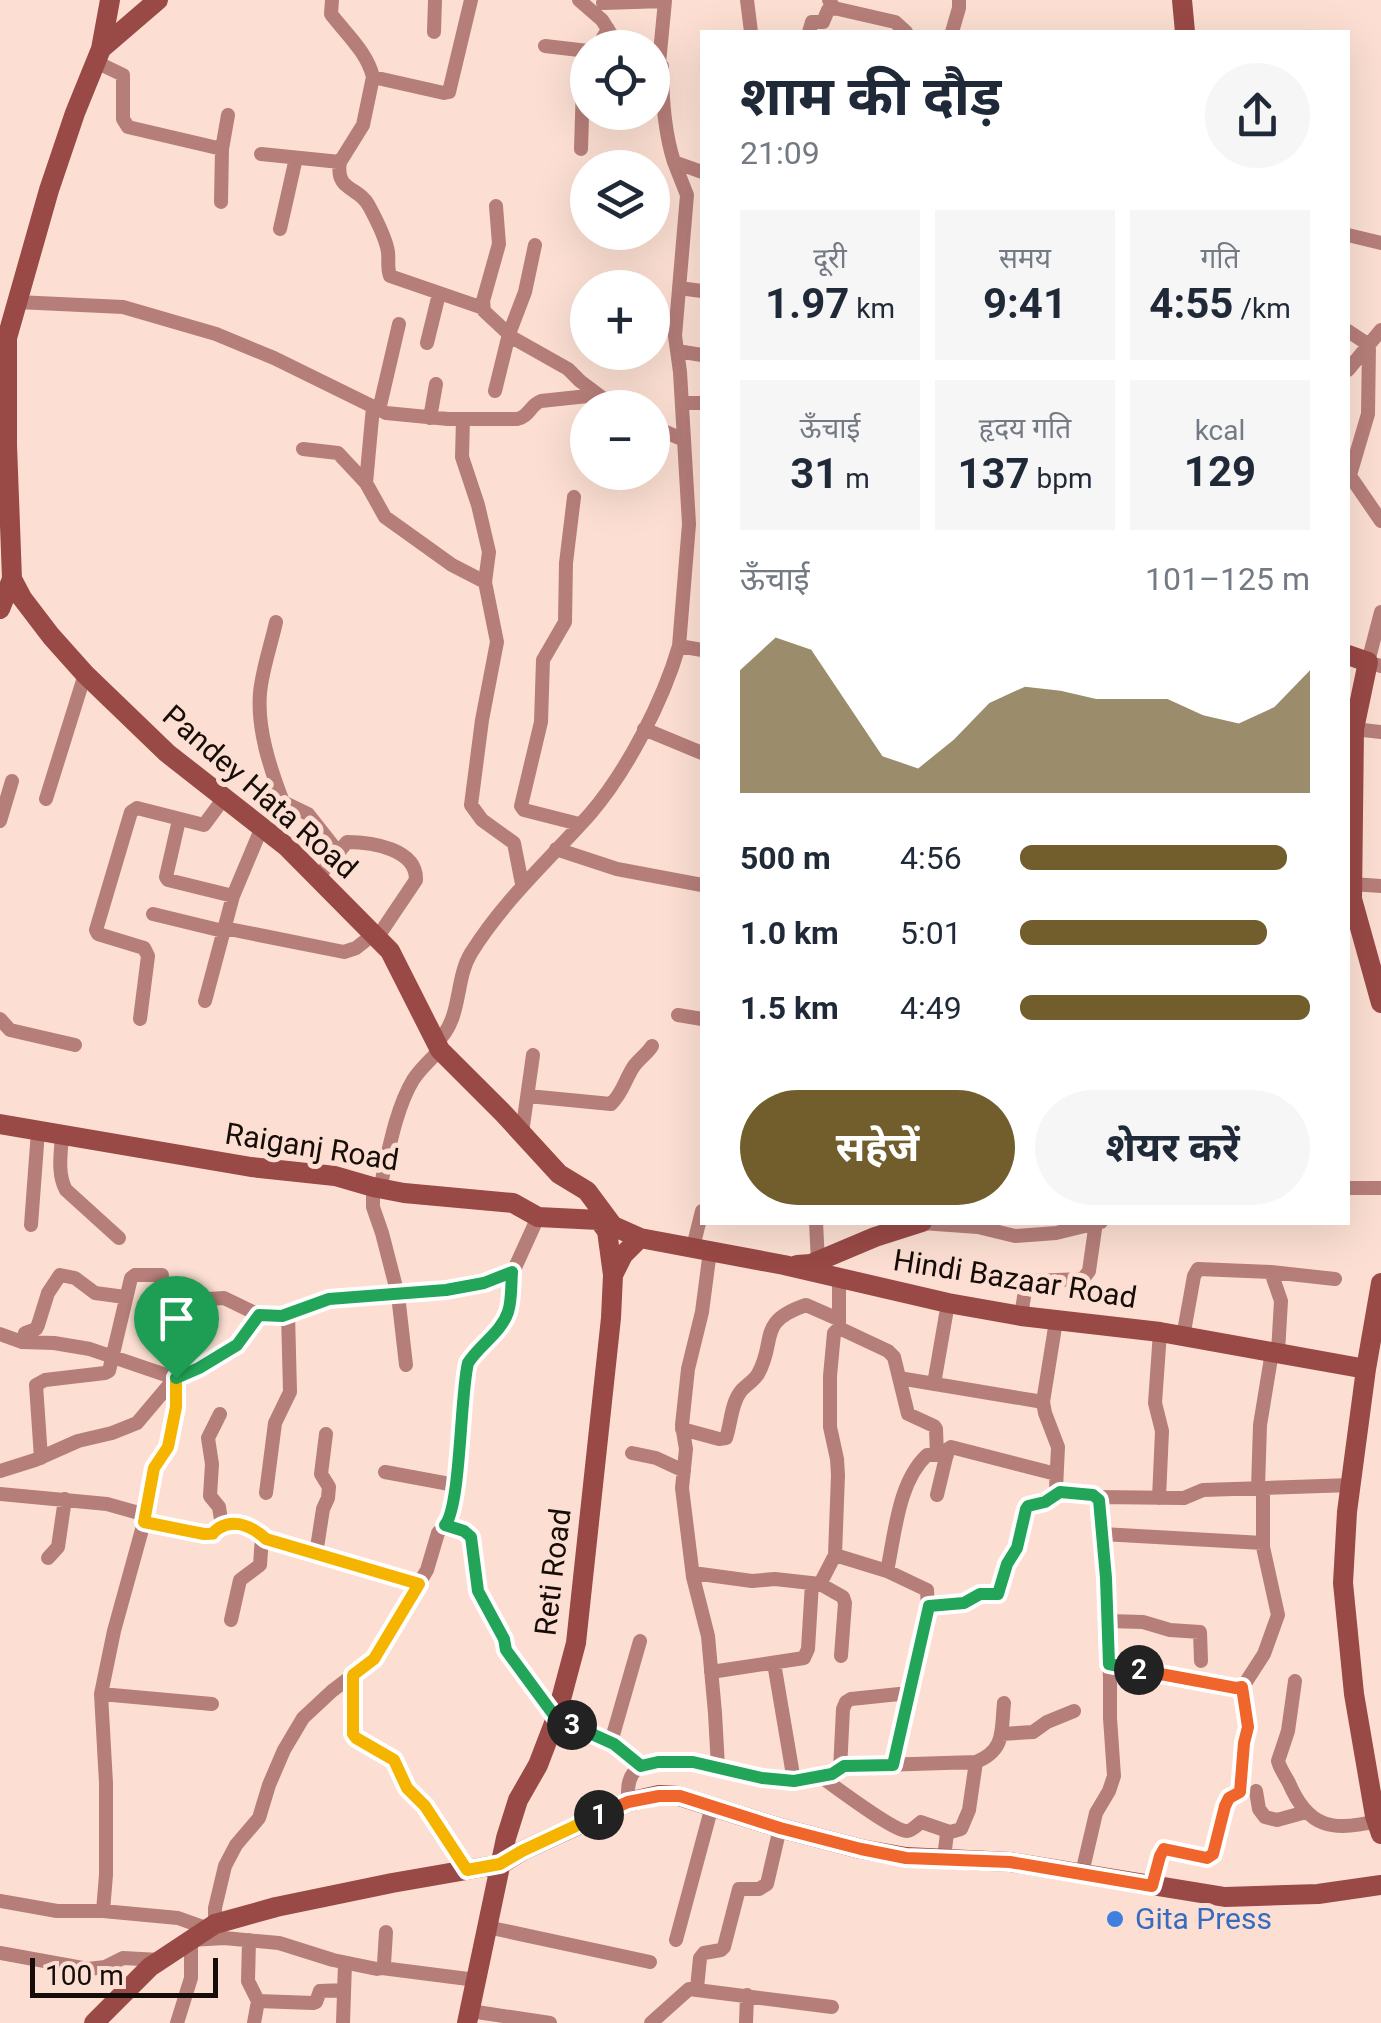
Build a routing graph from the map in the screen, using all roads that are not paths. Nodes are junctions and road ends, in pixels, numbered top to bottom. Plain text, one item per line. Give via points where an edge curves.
1 (110, 0) edge
2 (158, 0) edge
3 (332, 0) edge
4 (434, 0) edge
5 (471, 0) edge
6 (579, 0) edge
7 (748, 0) edge
8 (959, 0) edge
9 (1182, 0) edge
10 (603, 2) edge
11 (832, 4) edge
12 (605, 24) junction
13 (603, 30) edge
14 (609, 30) edge
15 (661, 30) edge
16 (750, 30) edge
17 (810, 30) edge
18 (904, 30) edge
19 (953, 30) edge
20 (1185, 30) edge
21 (434, 32) dead end
22 (545, 46) dead end
23 (570, 49) edge
24 (98, 56) junction
25 (374, 78) junction
26 (228, 115) dead end
27 (582, 130) edge
28 (666, 130) edge
29 (222, 149) junction
30 (581, 149) dead end
31 (262, 154) dead end
32 (296, 158) junction
33 (340, 162) junction
34 (674, 162) junction
35 (700, 171) edge
36 (221, 202) dead end
37 (496, 206) dead end
38 (280, 229) dead end
39 (1350, 235) edge
40 (1381, 243) edge
41 (535, 245) dead end
42 (679, 288) junction
43 (700, 291) edge
44 (439, 294) junction
45 (18, 302) junction
46 (482, 308) junction
47 (399, 324) dead end
48 (1381, 330) edge
49 (1350, 332) edge
50 (509, 334) junction
51 (427, 343) dead end
52 (1369, 345) junction
53 (677, 351) junction
54 (700, 355) edge
55 (1350, 368) edge
56 (436, 384) dead end
57 (592, 390) edge
58 (495, 391) dead end
59 (570, 397) edge
60 (682, 403) junction
61 (700, 404) edge
62 (376, 409) junction
63 (430, 418) junction
64 (463, 419) junction
65 (670, 434) edge
66 (684, 440) junction
67 (303, 449) dead end
68 (1351, 478) edge
69 (366, 484) junction
70 (574, 498) dead end
71 (1381, 522) edge
72 (12, 579) junction
73 (485, 582) junction
74 (0, 611) edge
75 (1381, 612) edge
76 (276, 622) dead end
77 (51, 636) junction
78 (678, 646) junction
79 (700, 650) edge
80 (1366, 661) edge
81 (86, 674) junction
82 (644, 729) junction
83 (1381, 732) edge
84 (1352, 734) edge
85 (700, 752) edge
86 (12, 781) dead end
87 (46, 798) dead end
88 (224, 798) junction
89 (0, 819) edge
90 (179, 820) junction
91 (579, 824) junction
92 (262, 827) junction
93 (556, 848) junction
94 (338, 852) junction
95 (318, 877) junction
96 (522, 884) junction
97 (1352, 884) junction
98 (700, 885) edge
99 (1381, 886) edge
100 (233, 896) junction
101 (153, 914) dead end
102 (224, 930) junction
103 (376, 936) junction
104 (1355, 938) edge
105 (205, 1001) dead end
106 (1381, 1003) edge
107 (678, 1015) dead end
108 (0, 1019) edge
109 (140, 1019) dead end
110 (700, 1019) edge
111 (76, 1045) dead end
112 (438, 1046) junction
113 (652, 1046) dead end
114 (533, 1056) dead end
115 (528, 1096) junction
116 (0, 1124) edge
117 (38, 1132) junction
118 (522, 1133) junction
119 (62, 1135) junction
120 (377, 1188) junction
121 (1350, 1188) edge
122 (1381, 1188) edge
123 (538, 1217) junction
124 (31, 1225) dead end
125 (702, 1225) edge
126 (816, 1225) edge
127 (916, 1225) edge
128 (950, 1225) edge
129 (1090, 1225) edge
130 (1098, 1225) edge
131 (610, 1228) junction
132 (1003, 1228) edge
133 (119, 1238) dead end
134 (640, 1238) junction
135 (702, 1249) junction
136 (818, 1262) junction
137 (784, 1265) junction
138 (512, 1272) junction
139 (1271, 1272) junction
140 (162, 1275) dead end
141 (613, 1275) junction
142 (838, 1278) junction
143 (1335, 1279) dead end
144 (1381, 1283) edge
145 (398, 1295) junction
146 (125, 1297) junction
147 (209, 1299) dead end
148 (948, 1302) junction
149 (288, 1313) junction
150 (259, 1315) junction
151 (1021, 1316) junction
152 (1056, 1321) junction
153 (838, 1324) junction
154 (1160, 1332) junction
155 (0, 1334) edge
156 (1183, 1337) junction
157 (22, 1342) junction
158 (1275, 1352) junction
159 (111, 1357) junction
160 (406, 1365) dead end
161 (1374, 1370) edge
162 (176, 1378) junction
163 (899, 1378) junction
164 (934, 1384) junction
165 (1044, 1402) junction
166 (220, 1414) dead end
167 (682, 1429) junction
168 (326, 1434) dead end
169 (632, 1453) dead end
170 (942, 1455) junction
171 (41, 1458) junction
172 (0, 1472) edge
173 (385, 1472) dead end
174 (684, 1472) junction
175 (1056, 1474) junction
176 (1352, 1485) junction
177 (455, 1486) junction
178 (1260, 1488) junction
179 (1060, 1492) junction
180 (0, 1494) edge
181 (266, 1494) dead end
182 (937, 1496) dead end
183 (1097, 1497) junction
184 (1158, 1498) junction
185 (64, 1499) junction
186 (145, 1519) junction
187 (445, 1525) junction
188 (222, 1526) junction
189 (1102, 1534) junction
190 (262, 1536) junction
191 (1263, 1543) junction
192 (316, 1554) junction
193 (835, 1554) junction
194 (48, 1558) dead end
195 (887, 1571) junction
196 (693, 1573) junction
197 (816, 1583) junction
198 (419, 1584) junction
199 (929, 1606) junction
200 (231, 1620) dead end
201 (1108, 1621) junction
202 (640, 1641) dead end
203 (841, 1656) dead end
204 (1201, 1661) dead end
205 (774, 1663) junction
206 (1109, 1664) junction
207 (712, 1672) junction
208 (353, 1675) junction
209 (1295, 1681) dead end
210 (1242, 1687) junction
211 (909, 1693) junction
212 (102, 1694) junction
213 (1004, 1702) dead end
214 (212, 1704) dead end
215 (1074, 1711) dead end
216 (556, 1718) junction
217 (1001, 1734) junction
218 (611, 1742) junction
219 (976, 1762) junction
220 (893, 1765) junction
221 (641, 1766) junction
222 (718, 1767) junction
223 (840, 1770) junction
224 (816, 1778) junction
225 (794, 1781) junction
226 (1375, 1781) edge
227 (1256, 1791) dead end
228 (628, 1802) junction
229 (712, 1806) junction
230 (1306, 1812) junction
231 (780, 1828) junction
232 (1379, 1828) edge
233 (950, 1832) junction
234 (944, 1858) junction
235 (500, 1864) junction
236 (467, 1870) junction
237 (1082, 1874) junction
238 (1381, 1885) edge
239 (1152, 1886) junction
240 (0, 1901) edge
241 (103, 1911) junction
242 (487, 1927) junction
243 (204, 1931) junction
244 (386, 1932) dead end
245 (249, 1940) junction
246 (676, 1940) dead end
247 (0, 1953) edge
248 (161, 1960) junction
249 (650, 1962) dead end
250 (344, 1963) junction
251 (382, 1968) junction
252 (476, 1980) junction
253 (697, 1988) junction
254 (344, 1990) junction
255 (747, 1995) junction
256 (258, 2001) junction
257 (832, 2006) dead end
258 (468, 2017) edge
259 (94, 2023) edge
260 (177, 2023) edge
261 (254, 2023) edge
262 (343, 2023) edge
263 (550, 2023) edge
264 (650, 2023) edge
265 (746, 2023) edge

1 - 24 main road
2 - 24 main road
3 - 25 street via 331,14
4 - 21 street
5 - 25 street via 449,92
6 - 12 street
7 - 16 street
8 - 19 street
9 - 20 main road
10 - 12 street
10 - 15 street via 665,1
11 - 17 street
11 - 18 street
12 - 13 street
12 - 14 street
22 - 23 street
24 - 29 street via 123,74 128,127
24 - 45 main road via 54,174
25 - 33 street via 363,126
26 - 29 street
27 - 30 street
28 - 34 street
29 - 36 street
31 - 32 street
32 - 33 street
32 - 38 street
33 - 44 street via 342,182 370,206 387,248 387,272
34 - 35 street
34 - 42 street via 687,195
37 - 46 street via 499,244
39 - 40 street
41 - 50 street
42 - 43 street
42 - 53 street
44 - 46 street
44 - 51 street
45 - 62 street via 123,307 216,334
45 - 72 main road via 7,338
46 - 50 street
47 - 62 street
48 - 52 street
49 - 52 street
50 - 57 street
50 - 58 street
52 - 55 street
52 - 68 street via 1368,414
53 - 54 street
53 - 60 street
56 - 63 street
59 - 64 street via 540,401 521,418
60 - 61 street
60 - 66 street
62 - 63 street
62 - 69 street
63 - 64 street
64 - 73 street via 462,458 488,552
65 - 66 street
66 - 78 street via 689,524
67 - 69 street via 338,453
68 - 71 street
69 - 73 street via 386,517
70 - 91 street via 565,622 542,660 540,722 522,806
72 - 74 main road
72 - 77 main road
73 - 96 street via 496,642 471,806 514,843
74 - 77 main road via 29,617
75 - 80 street
76 - 94 street via 260,693 273,776 283,802 308,814
77 - 81 main road, Pandey Hata Road
78 - 79 street
78 - 82 street
80 - 84 main road
81 - 87 street
81 - 88 main road, Pandey Hata Road via 166,753
82 - 85 street
82 - 91 street
83 - 84 street
84 - 97 main road
86 - 89 street
88 - 90 street via 204,825
88 - 92 main road, Pandey Hata Road
90 - 100 street via 168,880
90 - 109 street via 131,812 96,928 146,951
91 - 93 street
92 - 95 main road, Pandey Hata Road
92 - 100 street
93 - 96 street
93 - 98 street
94 - 95 street
94 - 103 street via 347,842 376,845 404,855 416,872
95 - 103 main road, Pandey Hata Road
96 - 112 street via 468,959 451,1025
97 - 99 street
97 - 104 main road
100 - 102 street
101 - 102 street
102 - 103 street via 344,952
102 - 105 street
103 - 112 main road, Pandey Hata Road
104 - 106 main road
107 - 110 street
108 - 111 street via 10,1030
112 - 118 main road, Pandey Hata Road
112 - 120 street via 406,1095
113 - 115 street via 611,1104
114 - 115 street
115 - 118 street
116 - 117 main road, Raiganj Road
117 - 119 main road, Raiganj Road
117 - 124 street
118 - 131 main road, Pandey Hata Road via 559,1174 586,1192
119 - 120 main road, Raiganj Road
119 - 133 street via 66,1190
120 - 123 main road, Raiganj Road via 513,1203
120 - 145 street via 373,1207
121 - 122 street
123 - 131 main road, Raiganj Road via 598,1220
123 - 138 street
125 - 135 street
126 - 136 street
127 - 136 main road
128 - 132 street
129 - 132 street via 1015,1236
130 - 151 street via 1086,1276 1026,1284
131 - 134 main road, Raiganj Road
131 - 141 main road, Reti Road
134 - 135 main road, Hindi Bazaar Road
134 - 141 main road
135 - 137 main road, Hindi Bazaar Road
135 - 167 street via 702,1312
136 - 137 main road
137 - 142 main road, Hindi Bazaar Road
138 - 145 street via 484,1283
138 - 177 street via 504,1320 468,1363
139 - 143 street
139 - 156 street via 1198,1269
139 - 158 street via 1281,1302
140 - 146 street via 135,1275
141 - 216 main road, Reti Road via 586,1566 576,1643
142 - 148 main road, Hindi Bazaar Road
142 - 153 street
144 - 161 main road
145 - 149 street via 329,1299
145 - 160 street
146 - 157 street via 95,1294 60,1275 36,1329
146 - 159 street
147 - 150 street via 224,1298
148 - 151 main road, Hindi Bazaar Road
148 - 164 street
149 - 150 street
149 - 181 street via 290,1392 274,1422
150 - 162 street via 237,1345
151 - 152 main road, Hindi Bazaar Road
152 - 154 main road, Hindi Bazaar Road
152 - 165 street
153 - 163 street via 891,1354
153 - 167 street via 806,1305 784,1315 772,1328 756,1378 737,1397 726,1438
153 - 193 street via 830,1376 838,1476
154 - 156 main road, Hindi Bazaar Road
154 - 184 street
155 - 157 street
156 - 158 main road, Hindi Bazaar Road
157 - 159 street
158 - 161 main road, Hindi Bazaar Road
158 - 178 street via 1260,1425
159 - 162 street
159 - 171 street via 105,1374 36,1385
161 - 176 main road
162 - 171 street via 137,1423
162 - 186 street via 168,1447 154,1468
163 - 164 street
163 - 170 street via 908,1414 936,1429
164 - 165 street
165 - 175 street via 1058,1447
166 - 188 street via 208,1438 210,1496
167 - 174 street
168 - 192 street via 321,1474 328,1498
169 - 174 street
170 - 175 street via 956,1447
170 - 182 street
170 - 195 street via 923,1458 904,1492
171 - 172 street
173 - 177 street
174 - 196 street
175 - 179 street
176 - 178 street
176 - 226 main road via 1343,1583 1354,1694
177 - 187 street
178 - 184 street
178 - 191 street
179 - 183 street
179 - 199 street via 1026,1509 998,1594
180 - 185 street
183 - 184 street
183 - 189 street
185 - 186 street via 107,1504
185 - 194 street via 58,1547
186 - 188 street via 204,1534
186 - 212 street
187 - 198 street
187 - 216 street via 471,1537 480,1596 506,1650
188 - 190 street via 248,1526
189 - 191 street
189 - 201 street
190 - 192 street
190 - 200 street via 260,1564 240,1580
191 - 210 street via 1278,1615
192 - 198 street
193 - 195 street
193 - 197 street
195 - 199 street via 927,1590
196 - 197 street
196 - 207 street
197 - 203 street via 843,1597
197 - 205 street via 806,1655
198 - 208 street via 374,1659
199 - 211 street
201 - 204 street via 1197,1630
201 - 206 street
202 - 218 street
205 - 207 street
205 - 225 street
206 - 210 street
206 - 237 street via 1114,1776 1096,1812
207 - 222 street
208 - 236 street via 353,1734 394,1760
208 - 243 street via 303,1718 284,1750 260,1818 226,1866
209 - 230 street via 1278,1761
210 - 239 street via 1248,1727 1240,1792 1225,1806 1213,1854 1164,1849
211 - 220 street
211 - 223 street via 846,1702
212 - 214 street
212 - 241 street
213 - 217 street
215 - 217 street via 1033,1732
216 - 218 street
216 - 235 main road, Reti Road via 518,1800
217 - 219 street via 996,1750
218 - 221 street
219 - 220 street
219 - 233 street via 967,1816 961,1829
220 - 223 street
221 - 222 street
221 - 228 street via 628,1783
222 - 225 street
223 - 224 street
224 - 225 street
224 - 233 street via 908,1831 924,1822
226 - 232 main road
227 - 230 street via 1265,1817
228 - 229 main road via 680,1796
228 - 235 main road
229 - 231 main road
229 - 246 street
230 - 232 street via 1327,1825
231 - 234 main road via 906,1858
231 - 253 street via 766,1884 739,1889 724,1947 700,1958
233 - 234 street
234 - 237 main road
235 - 236 main road
235 - 242 main road, Reti Road
236 - 243 main road via 276,1907
237 - 239 main road
238 - 239 main road via 1248,1898
240 - 241 street
241 - 243 street via 178,1918
242 - 249 street
242 - 252 main road, Reti Road
243 - 245 street
243 - 248 main road
243 - 260 street
244 - 251 street
245 - 250 street
245 - 256 street via 247,1976
247 - 248 street via 88,1969 123,1958
248 - 259 main road
250 - 251 street
250 - 254 street
251 - 252 street
252 - 258 main road, Reti Road
253 - 255 street
253 - 264 street via 683,1992
254 - 256 street via 320,1992 313,2004
254 - 262 street
255 - 257 street
255 - 265 street
256 - 261 street
258 - 263 street

